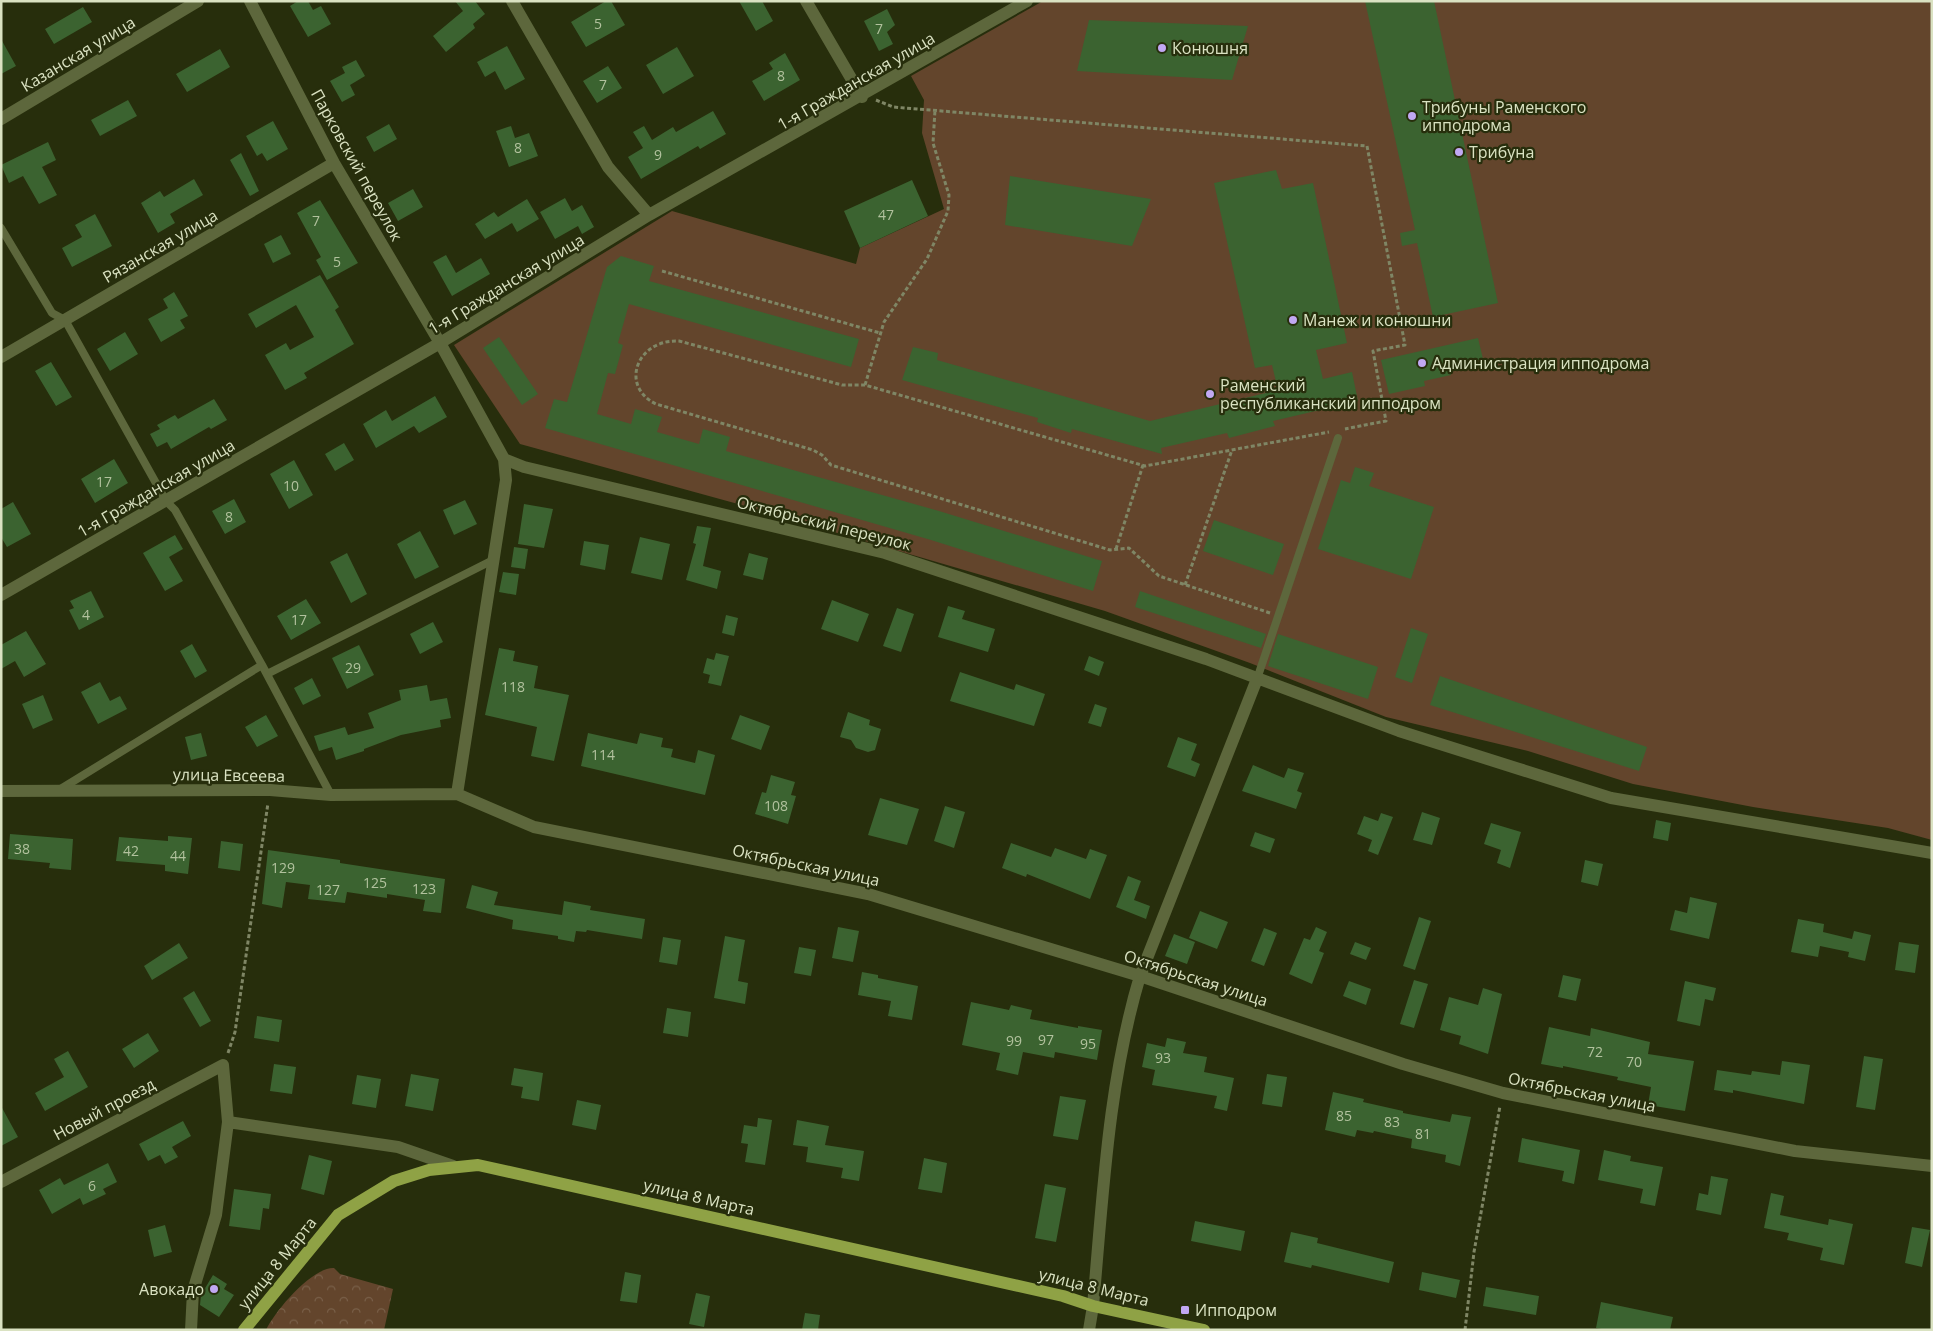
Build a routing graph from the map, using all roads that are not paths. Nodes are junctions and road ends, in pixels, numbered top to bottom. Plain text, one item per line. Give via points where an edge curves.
1 (198, 1) edge
2 (250, 1) edge
3 (512, 1) edge
4 (806, 1) edge
5 (1027, 1) edge
6 (862, 97) junction
7 (1, 119) edge
8 (334, 163) junction
9 (649, 215) junction
10 (1, 228) edge
11 (65, 320) junction
12 (440, 343) junction
13 (1, 357) edge
14 (1340, 434) road end
15 (504, 459) junction
16 (166, 501) junction
17 (495, 559) junction
18 (1, 595) edge
19 (262, 665) junction
20 (267, 674) junction
21 (1257, 679) junction
22 (1, 791) edge
23 (57, 791) junction
24 (331, 794) junction
25 (456, 794) junction
26 (1932, 853) edge
27 (1140, 976) junction
28 (228, 1122) junction
29 (453, 1166) junction
30 (1932, 1166) edge
31 (1, 1182) edge
32 (1093, 1306) junction
33 (191, 1330) edge
34 (244, 1330) edge
35 (1088, 1330) edge
36 (1204, 1330) edge

1 - 7 street, Казанская улица
2 - 8 street, Парковский переулок
3 - 9 street via 608,167
4 - 6 street
5 - 6 street, 1-я Гражданская улица
6 - 9 street, 1-я Гражданская улица
8 - 11 street, Рязанская улица
8 - 12 street, Парковский переулок
9 - 12 street, 1-я Гражданская улица
10 - 11 lane via 52,313
11 - 13 street, Рязанская улица
11 - 16 lane
12 - 15 street
12 - 16 street, 1-я Гражданская улица
14 - 21 lane
15 - 17 street via 506,480
15 - 21 street, Октябрьский переулок via 524,467 886,553 1206,659
16 - 18 street, 1-я Гражданская улица
16 - 19 lane via 175,510
17 - 20 lane
17 - 25 street
19 - 20 lane
19 - 23 lane
20 - 24 lane
21 - 26 street, Октябрьский переулок via 1399,731 1610,798
21 - 27 street
22 - 23 street, улица Евсеева
23 - 24 street, улица Евсеева via 270,790
24 - 25 street, улица Евсеева
25 - 27 street, Октябрьская улица via 534,827 868,894
27 - 30 street, Октябрьская улица via 1403,1064 1503,1093 1794,1152
27 - 32 street via 1124,1034 1115,1084
28 - 29 street via 398,1147
28 - 31 street, Новый проезд via 222,1065
28 - 33 street via 216,1215 192,1294
29 - 32 main road, улица 8 Марта via 505,1169 1053,1294
29 - 34 main road, улица 8 Марта via 394,1181 338,1215
32 - 35 street
32 - 36 main road, улица 8 Марта

